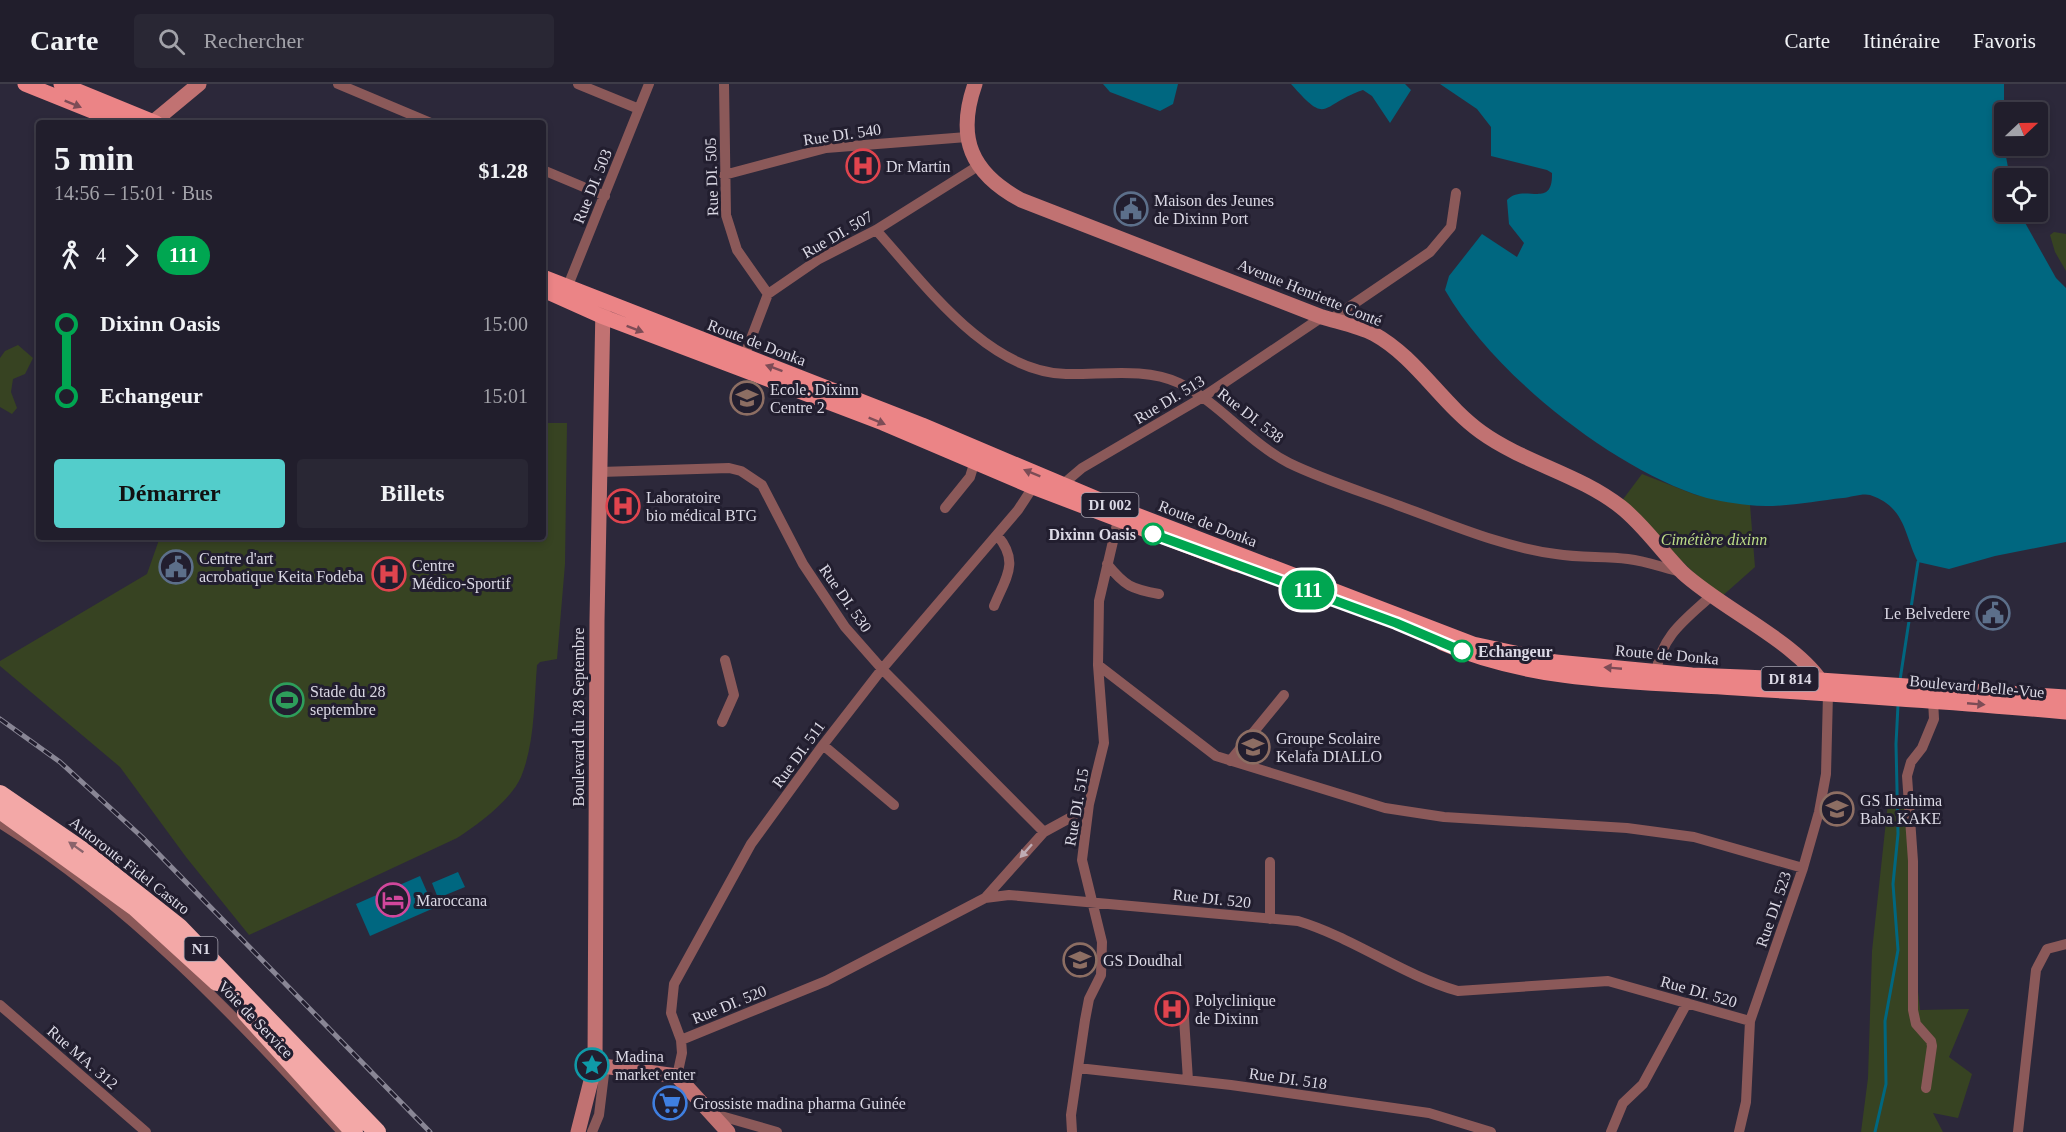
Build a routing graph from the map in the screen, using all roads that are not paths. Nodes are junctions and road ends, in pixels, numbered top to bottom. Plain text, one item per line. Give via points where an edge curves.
1 (25, 84) edge
2 (61, 84) edge
3 (199, 84) edge
4 (338, 84) edge
5 (578, 84) edge
6 (649, 84) edge
7 (724, 84) edge
8 (975, 84) edge
9 (639, 110) junction
10 (115, 120) edge
11 (147, 120) edge
12 (157, 120) edge
13 (424, 120) edge
14 (967, 136) junction
15 (978, 166) junction
16 (546, 171) edge
17 (724, 175) junction
18 (1456, 194) dead end
19 (605, 196) junction
20 (876, 230) junction
21 (546, 279) edge
22 (546, 290) edge
23 (565, 293) junction
24 (768, 294) junction
25 (603, 309) junction
26 (1326, 318) junction
27 (744, 357) junction
28 (1203, 397) junction
29 (974, 464) junction
30 (600, 472) junction
31 (1062, 485) junction
32 (1033, 487) junction
33 (945, 508) dead end
34 (1118, 520) junction
35 (997, 535) junction
36 (1107, 564) junction
37 (1683, 573) junction
38 (1159, 594) dead end
39 (1711, 596) junction
40 (994, 606) dead end
41 (725, 660) dead end
42 (1098, 665) junction
43 (882, 669) junction
44 (1656, 672) junction
45 (1692, 680) junction
46 (1820, 680) junction
47 (1886, 691) junction
48 (1828, 694) junction
49 (1284, 695) dead end
50 (1924, 695) junction
51 (2066, 697) edge
52 (2066, 712) edge
53 (722, 722) dead end
54 (823, 745) junction
55 (1230, 761) junction
56 (0, 794) edge
57 (1089, 804) junction
58 (894, 805) dead end
59 (0, 810) edge
60 (0, 823) edge
61 (1044, 832) junction
62 (1270, 862) dead end
63 (1803, 868) junction
64 (985, 897) junction
65 (1091, 900) junction
66 (1270, 919) junction
67 (179, 927) junction
68 (2066, 944) edge
69 (1183, 1003) dead end
70 (1688, 1003) junction
71 (0, 1005) edge
72 (1750, 1021) junction
73 (681, 1040) junction
74 (600, 1065) junction
75 (1078, 1068) junction
76 (677, 1076) junction
77 (1188, 1080) junction
78 (1926, 1088) dead end
79 (714, 1114) junction
80 (146, 1132) edge
81 (342, 1132) edge
82 (354, 1132) edge
83 (377, 1132) edge
84 (390, 1132) edge
85 (578, 1132) edge
86 (592, 1132) edge
87 (728, 1132) edge
88 (777, 1132) edge
89 (1072, 1132) edge
90 (1491, 1132) edge
91 (1611, 1132) edge
92 (1739, 1132) edge
93 (2018, 1132) edge

1 -> 10 main road
2 - 11 main road
3 - 12 main road
4 - 13 street
5 - 9 street
6 - 9 street, Rue DI. 503
7 - 17 street, Rue DI. 505
8 - 14 main road, Avenue Henriette Conté via 968,102
9 - 19 street, Rue DI. 503
14 - 15 main road, Avenue Henriette Conté via 969,151
14 - 17 street, Rue DI. 540 via 826,148
15 - 20 street, Rue DI. 507
15 - 26 main road, Avenue Henriette Conté via 1000,188 1021,200
16 - 19 street
17 - 24 street, Rue DI. 505 via 726,215 737,250
18 - 26 street, Rue DI. 513 via 1450,227 1430,252
19 - 23 street, Rue DI. 503
20 - 24 street, Rue DI. 507 via 819,259
20 - 28 street, Rue DI. 538 via 964,326 997,351 1033,368 1064,375 1107,373 1177,382
21 - 23 main road, Route de Donka / DI 002
22 - 23 main road, Route de Donka / DI 002
23 - 25 main road, Route de Donka / DI 002
24 - 27 street
25 - 27 main road, Route de Donka / DI 002
25 -> 29 main road, Route de Donka / DI 002
25 - 30 main road, Boulevard du 28 Septembre
26 - 28 street, Rue DI. 513
26 - 37 main road, Avenue Henriette Conté via 1373,333 1480,431 1621,507
31 -> 27 main road, Route de Donka / DI 002 via 922,425
28 - 31 street, Rue DI. 513 via 1082,468
28 - 37 street, Rue DI. 538 via 1258,443 1289,463 1485,537 1555,554 1630,559
29 - 32 main road, Route de Donka / DI 002
29 - 33 street via 970,477
30 - 43 street, Rue DI. 530 via 729,468 751,477 762,485 803,564 845,627
30 - 74 main road, Boulevard du 28 Septembre
44 -> 31 main road, Route de Donka / DI 002 via 1526,657 1453,638
32 - 34 main road, Route de Donka / DI 002
32 - 35 street, Rue DI. 511
34 - 36 street, Rue DI. 515
34 - 45 main road, Route de Donka / DI 002 via 1471,654 1559,674 1655,685
35 - 40 street via 1008,548 1011,562
35 - 43 street, Rue DI. 511
36 - 38 street via 1133,589
36 - 42 street, Rue DI. 515 via 1099,601
37 - 39 main road, Avenue Henriette Conté
39 - 44 street via 1672,633 1659,652
39 - 46 main road, Avenue Henriette Conté via 1784,646
41 - 53 street via 734,695
42 - 55 street via 1216,756
42 - 57 street, Rue DI. 515 via 1104,743
43 - 54 street, Rue DI. 511
43 - 61 street, Rue DI. 530
44 - 45 main road, Route de Donka / DI 002
45 - 46 main road, Route de Donka / DI 814
45 - 48 main road, Route de Donka / DI 814
46 - 47 main road, Route de Donka / DI 814
46 - 48 main road, Avenue Henriette Conté
47 - 48 main road, Route de Donka / DI 814
47 - 50 main road, Boulevard Belle-Vue
48 - 63 street, Rue DI. 523 via 1826,774
49 - 55 street
50 - 51 main road, Boulevard Belle-Vue
50 -> 52 main road, Boulevard Belle-Vue
50 - 78 street via 1934,719 1907,776 1913,861 1913,1010 1916,1024 1932,1046
54 - 58 street
54 - 73 street, Rue DI. 511 via 751,844 674,984 671,1012
55 - 63 street via 1385,808 1444,817 1627,828 1694,837
67 -> 56 highway, Autoroute Fidel Castro / N1 via 83,851
57 - 61 street
57 - 65 street, Rue DI. 515 via 1082,860
59 - 82 highway, Autoroute Fidel Castro / N1 via 136,908 177,944
60 - 81 street, Voie de Service via 24,837 128,918 186,969
61 -> 64 street
62 - 66 street
63 - 72 street, Rue DI. 523
64 - 65 street, Rue DI. 520
64 - 73 street, Rue DI. 520 via 826,981
65 - 66 street, Rue DI. 520
65 - 75 street, Rue DI. 515 via 1102,942 1101,975 1089,999
66 - 70 street, Rue DI. 520 via 1298,921 1328,930 1434,984 1458,991 1608,981
67 - 83 highway, Autoroute Fidel Castro / N1
67 - 84 highway via 264,1003
68 - 93 street via 2047,949 2036,970
69 - 77 street
70 - 72 street, Rue DI. 520
70 - 91 street via 1643,1084 1623,1103
71 - 80 street, Rue MA. 312
72 - 92 street, Rue DI. 523 via 1746,1102
73 - 76 street, Rue DI. 511
74 - 76 main road
74 - 85 main road, Boulevard du 28 Septembre
74 - 86 street via 599,1115
75 - 77 street, Rue DI. 518
75 - 89 street, Rue DI. 515
76 - 79 main road
77 - 90 street, Rue DI. 518 via 1429,1113
79 - 87 main road
79 - 88 street

